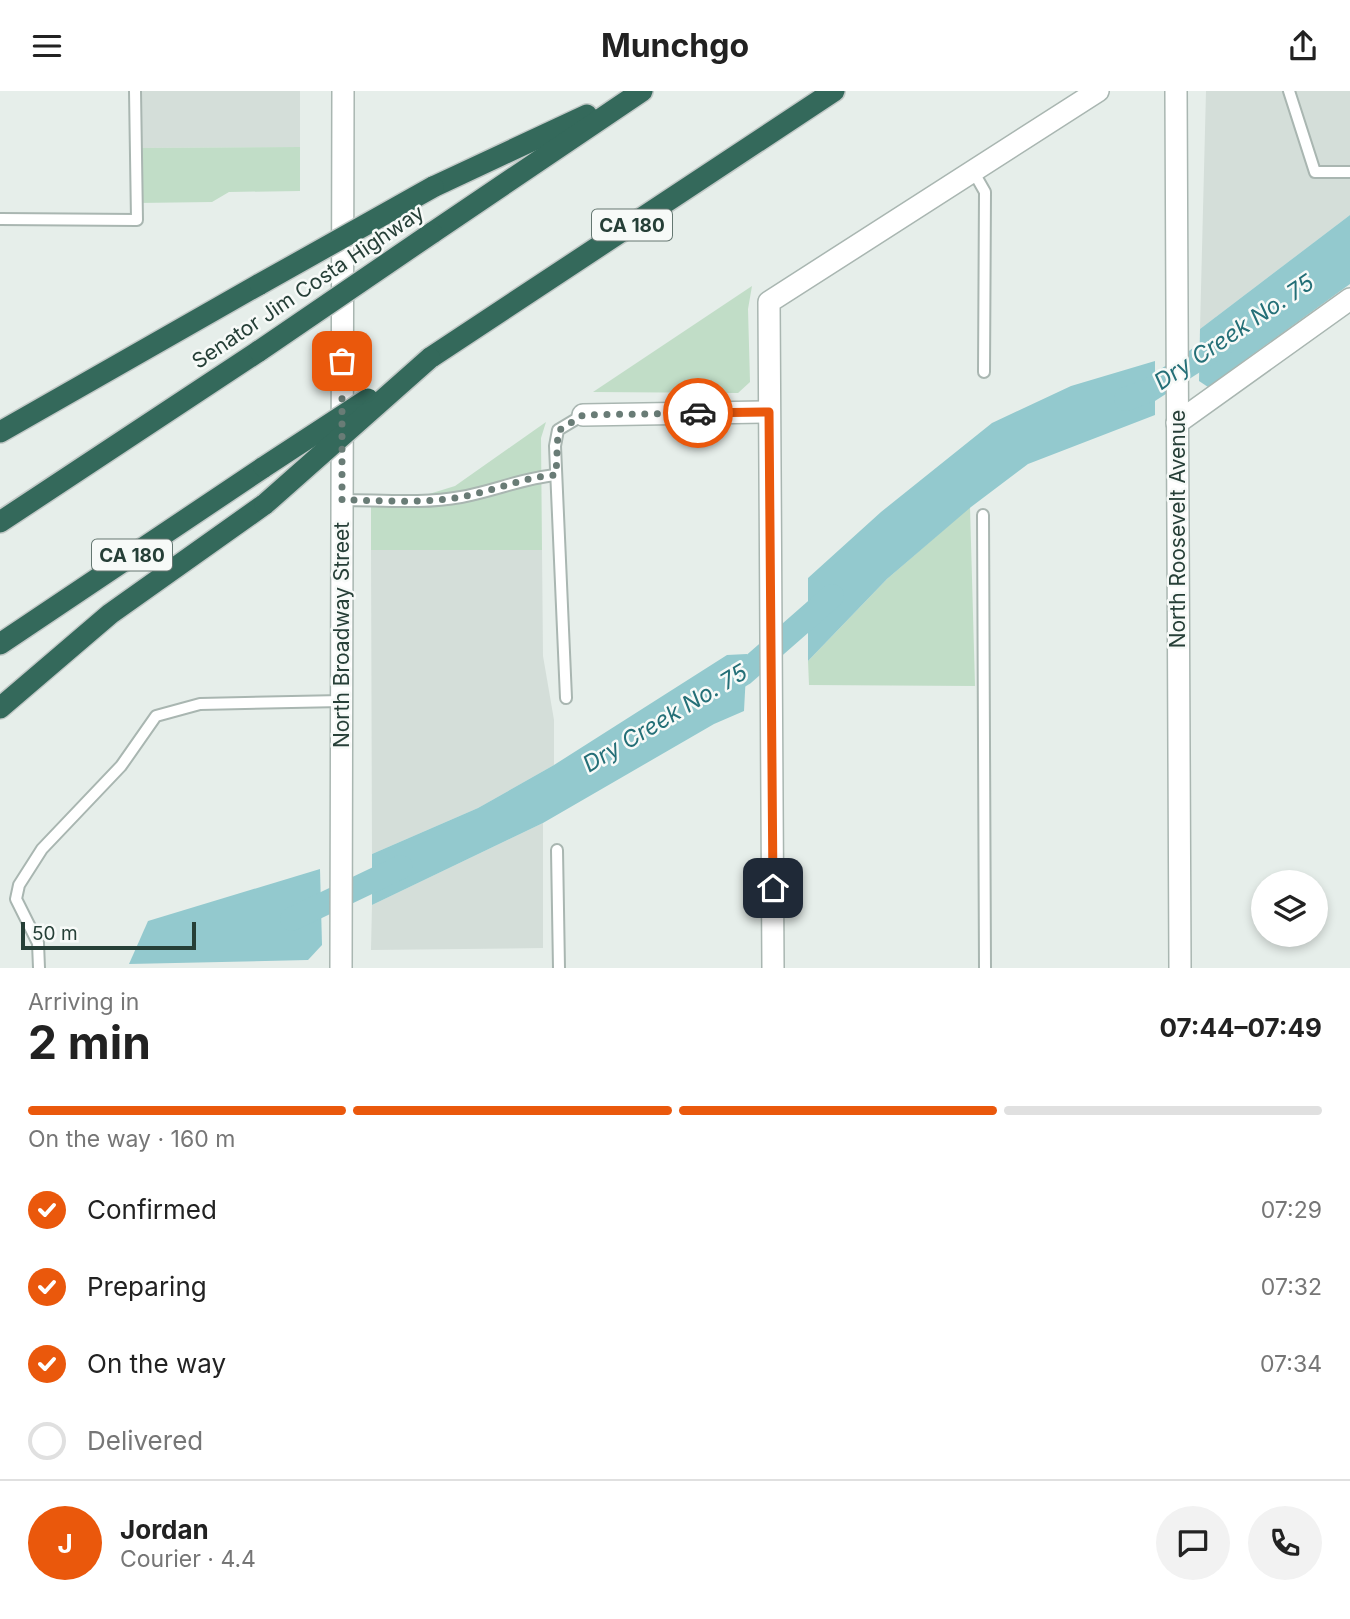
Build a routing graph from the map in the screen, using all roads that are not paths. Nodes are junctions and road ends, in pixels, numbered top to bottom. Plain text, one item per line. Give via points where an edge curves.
1 (135, 91) edge
2 (343, 91) edge
3 (641, 91) edge
4 (834, 91) edge
5 (1098, 91) edge
6 (1175, 91) edge
7 (1289, 91) edge
8 (973, 171) junction
9 (1350, 172) edge
10 (0, 219) edge
11 (1350, 299) edge
12 (430, 358) junction
13 (984, 372) dead end
14 (769, 412) junction
15 (583, 415) joint
16 (1178, 423) junction
17 (0, 432) edge
18 (556, 475) junction
19 (342, 500) junction
20 (983, 515) dead end
21 (0, 522) edge
22 (0, 644) edge
23 (566, 698) dead end
24 (342, 701) junction
25 (0, 708) edge
26 (557, 850) dead end
27 (39, 968) edge
28 (341, 968) edge
29 (559, 968) edge
30 (773, 968) edge
31 (985, 968) edge
32 (1180, 968) edge

1 - 10 lane via 138,220
2 - 19 street, North Broadway Street
3 - 17 highway, bridge via 433,187
3 - 21 highway, Senator Jim Costa Highway, bridge
4 - 12 highway, CA 180
5 - 8 street
6 - 16 street, North Roosevelt Avenue
7 - 9 lane via 1315,173
8 - 13 lane via 985,192
8 - 14 street via 768,302
11 - 16 street
12 - 22 highway, CA 180, bridge
12 - 25 highway, bridge via 265,504 110,614
14 - 15 street
14 - 30 street
15 - 18 lane via 558,431
16 - 32 street, North Roosevelt Avenue
18 - 19 lane via 463,497
18 - 23 lane
19 - 24 street, North Broadway Street
20 - 31 lane
24 - 27 lane via 200,704 156,716 121,766 42,849 19,885 16,899 38,943
24 - 28 street, North Broadway Street
26 - 29 lane

